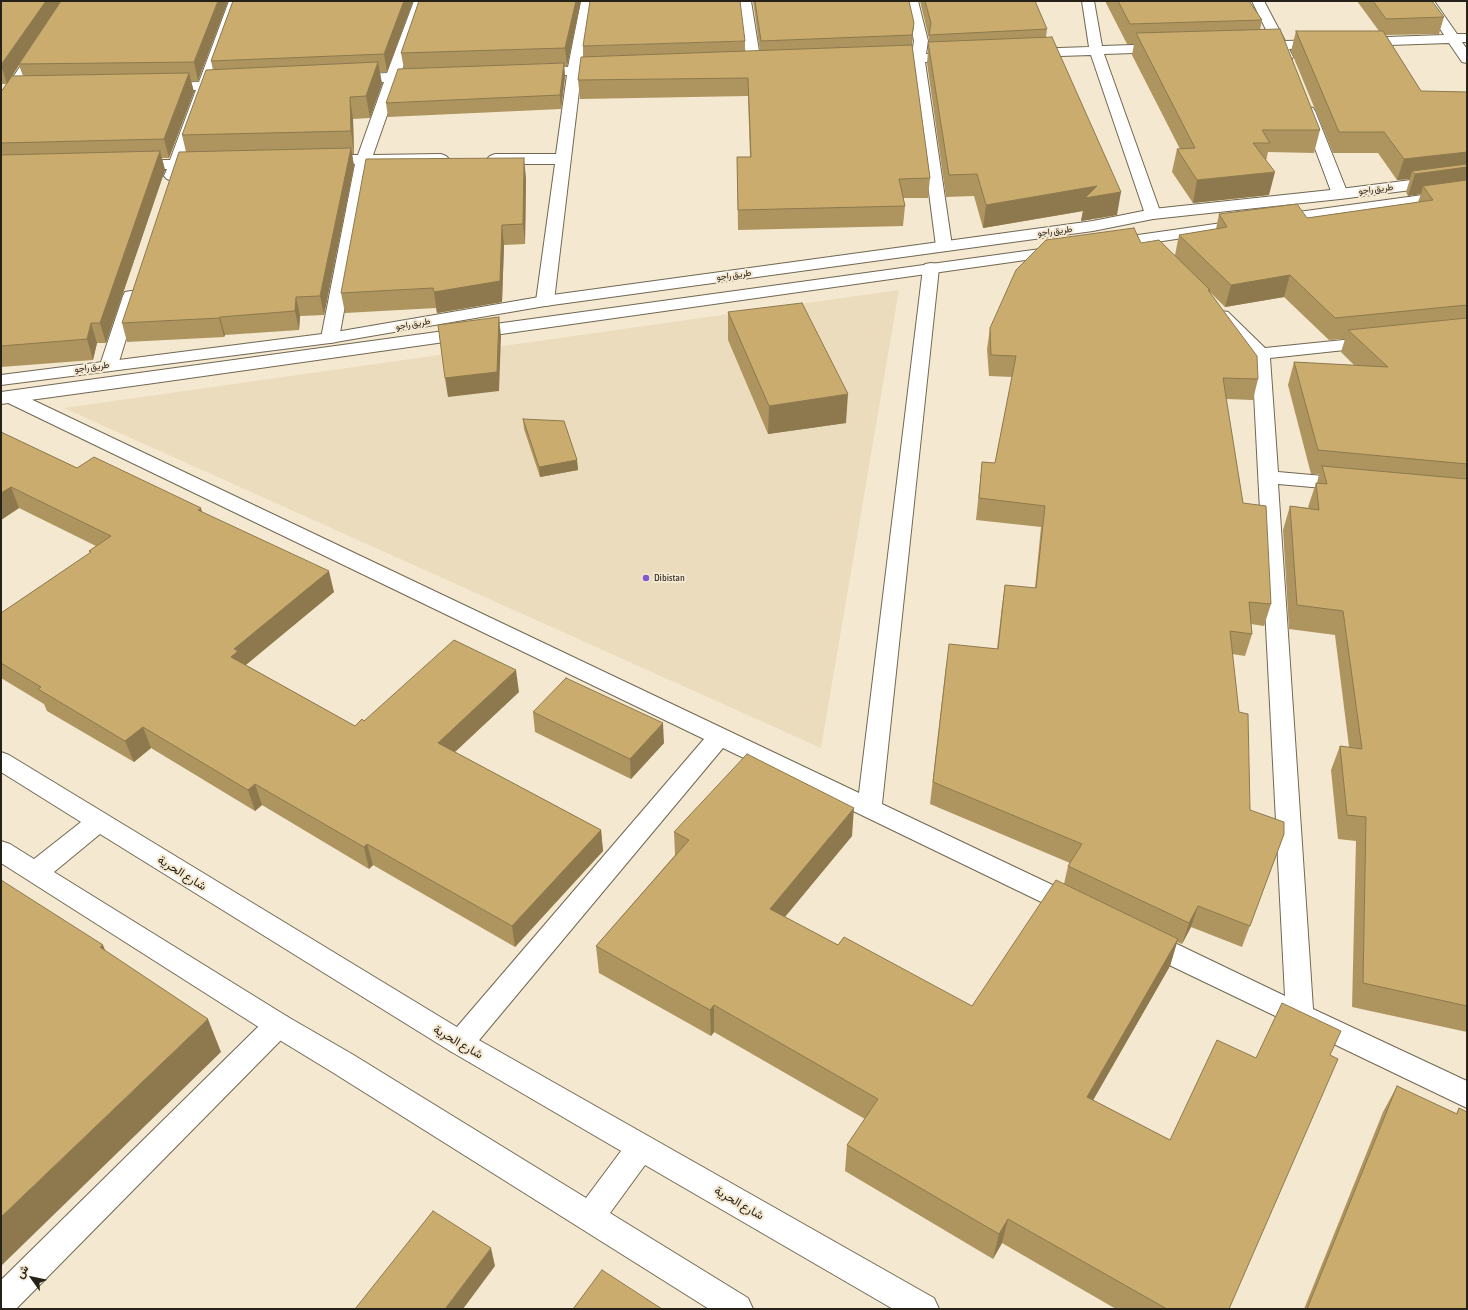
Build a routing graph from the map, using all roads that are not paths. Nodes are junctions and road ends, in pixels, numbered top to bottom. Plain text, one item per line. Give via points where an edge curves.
1 (70, 1) edge
2 (235, 1) edge
3 (420, 1) edge
4 (587, 1) edge
5 (745, 1) edge
6 (912, 1) edge
7 (1088, 1) edge
8 (1258, 1) edge
9 (1428, 1) edge
10 (1460, 38) edge
11 (1281, 45) junction
12 (1243, 46) edge
13 (1173, 48) edge
14 (1096, 50) junction
15 (1018, 54) edge
16 (972, 56) edge
17 (918, 58) junction
18 (1467, 59) edge
19 (871, 60) edge
20 (770, 63) edge
21 (738, 64) edge
22 (754, 64) junction
23 (1290, 68) edge
24 (621, 69) edge
25 (574, 71) junction
26 (527, 72) edge
27 (440, 75) edge
28 (393, 77) junction
29 (338, 80) edge
30 (244, 84) edge
31 (204, 86) junction
32 (150, 87) edge
33 (6, 90) edge
34 (26, 90) edge
35 (1302, 97) edge
36 (1, 106) edge
37 (364, 159) junction
38 (459, 159) edge
39 (483, 159) edge
40 (562, 159) junction
41 (309, 161) edge
42 (223, 163) edge
43 (176, 164) junction
44 (120, 166) edge
45 (1467, 178) edge
46 (168, 186) edge
47 (1340, 194) junction
48 (1467, 194) edge
49 (1153, 214) junction
50 (944, 246) junction
51 (931, 268) junction
52 (136, 282) edge
53 (545, 301) junction
54 (1211, 305) edge
55 (330, 338) junction
56 (1388, 341) edge
57 (1261, 354) junction
58 (109, 365) junction
59 (4, 391) edge
60 (1268, 477) junction
61 (1367, 486) edge
62 (719, 737) junction
63 (1, 761) edge
64 (869, 808) junction
65 (99, 821) junction
66 (1, 850) edge
67 (36, 872) junction
68 (1091, 915) edge
69 (1127, 932) edge
70 (1300, 1015) junction
71 (278, 1025) junction
72 (460, 1043) junction
73 (1467, 1095) edge
74 (641, 1147) junction
75 (590, 1217) junction
76 (1, 1302) edge
77 (737, 1309) edge
78 (923, 1309) edge

1 - 33 street
2 - 31 street
3 - 28 street
4 - 25 street
5 - 22 street
6 - 17 street via 922,41
7 - 14 street
8 - 11 street
9 - 10 street
10 - 11 street
10 - 18 street
11 - 12 street
11 - 23 street
13 - 14 street
14 - 15 street
14 - 49 street
16 - 17 street
17 - 19 street
17 - 50 street
20 - 22 street
21 - 22 street
24 - 25 street
25 - 26 street
25 - 40 street
27 - 28 street
28 - 29 street
28 - 37 street
30 - 31 street
31 - 32 street
31 - 43 street
33 - 34 street
33 - 36 street
35 - 47 street
37 - 38 street
37 - 41 street
37 - 55 street
39 - 40 street
40 - 53 street
42 - 43 street
43 - 44 street
43 - 46 street
45 - 47 street, طريق راجو
47 - 49 street, طريق راجو
48 - 51 street, طريق راجو via 1257,223 1151,245 1089,247
49 - 50 street, طريق راجو via 1093,226
50 - 53 street, طريق راجو
51 - 59 street, طريق راجو via 542,324
51 - 64 street
52 - 58 street
53 - 55 street, طريق راجو
54 - 57 street
55 - 58 street, طريق راجو
56 - 57 street
57 - 60 street
58 - 59 street, طريق راجو
59 - 62 street
60 - 61 street
60 - 70 street
62 - 64 street
62 - 72 street
63 - 65 street, شارع الحرية
64 - 68 street
65 - 67 street
65 - 72 street, شارع الحرية
66 - 67 street
67 - 71 street
69 - 70 street
70 - 73 street
71 - 75 street
71 - 76 street
72 - 74 street, شارع الحرية
74 - 75 street
74 - 78 street, شارع الحرية
75 - 77 street

